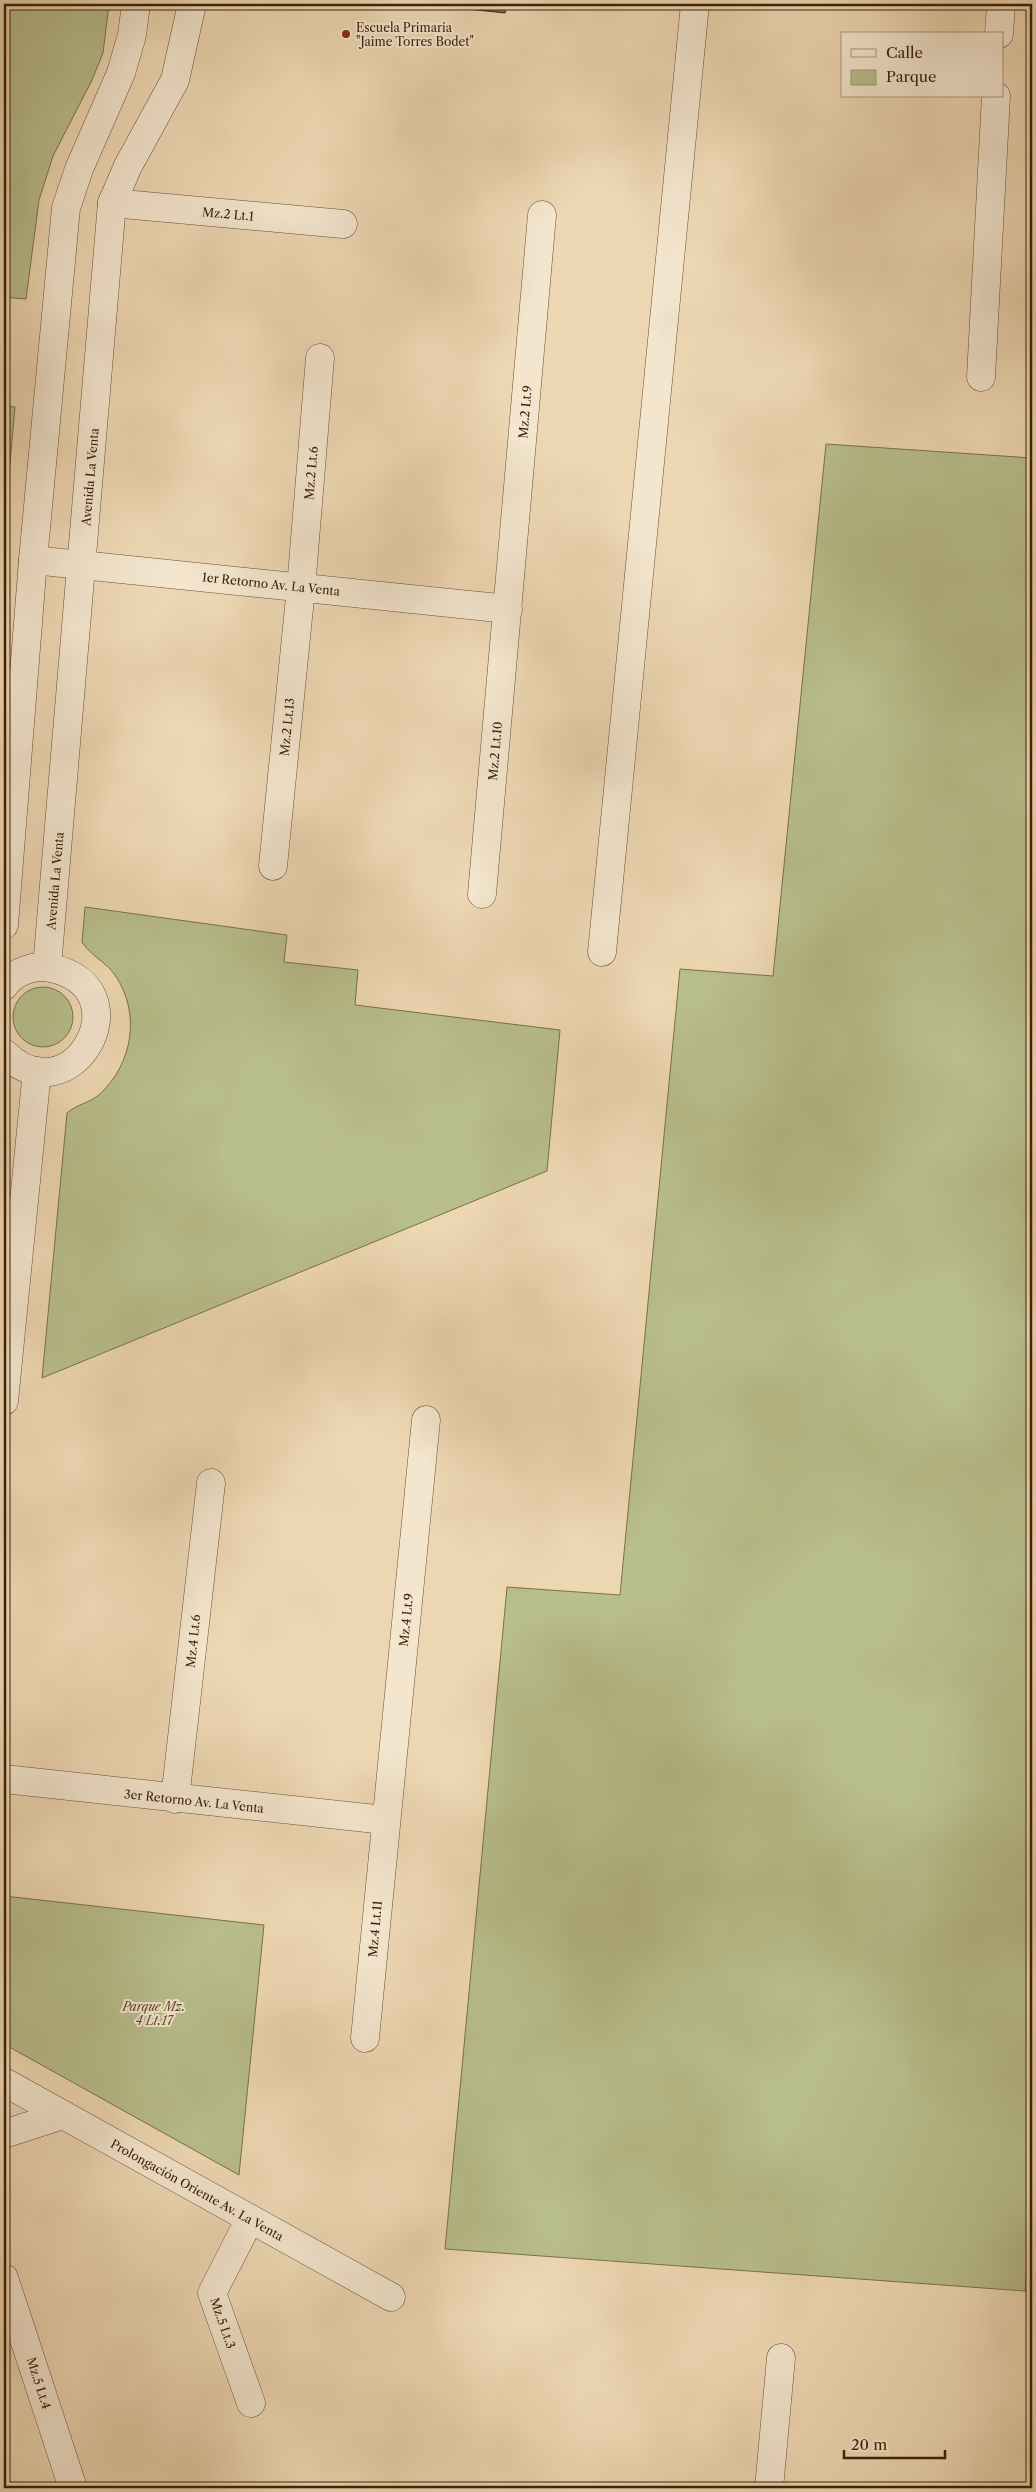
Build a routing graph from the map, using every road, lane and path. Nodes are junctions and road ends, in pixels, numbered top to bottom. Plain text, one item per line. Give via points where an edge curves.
1 (136, 4) edge
2 (192, 4) edge
3 (695, 4) edge
4 (1000, 4) edge
5 (999, 32) edge
6 (996, 98) edge
7 (112, 203) junction
8 (542, 215) dead end
9 (343, 224) dead end
10 (320, 358) dead end
11 (981, 377) dead end
12 (34, 560) junction
13 (83, 565) junction
14 (301, 588) junction
15 (508, 609) junction
16 (273, 866) dead end
17 (482, 894) dead end
18 (4, 925) edge
19 (602, 952) dead end
20 (47, 967) junction
21 (4, 986) edge
22 (4, 1053) edge
23 (37, 1071) junction
24 (4, 1401) edge
25 (426, 1420) dead end
26 (211, 1483) dead end
27 (4, 1779) edge
28 (175, 1799) junction
29 (385, 1820) junction
30 (365, 2038) dead end
31 (4, 2082) edge
32 (63, 2115) junction
33 (4, 2134) edge
34 (250, 2219) junction
35 (4, 2278) edge
36 (391, 2296) dead end
37 (781, 2358) dead end
38 (251, 2403) dead end
39 (73, 2488) edge
40 (769, 2488) edge

1 - 12 street via 132,36 121,74 79,169 66,208
2 - 7 street, Avenida La Venta via 175,80 128,166
3 - 19 street
4 - 5 street
6 - 11 street
7 - 9 street, Mz.2 Lt.1
7 - 13 street, Avenida La Venta
8 - 15 street, Mz.2 Lt.9
10 - 14 street, Mz.2 Lt.6
12 - 13 street, 1er Retorno Av. La Venta
12 - 18 street
13 - 14 street, 1er Retorno Av. La Venta
13 - 20 street, Avenida La Venta
14 - 15 street, 1er Retorno Av. La Venta
14 - 16 street, Mz.2 Lt.13
15 - 17 street, Mz.2 Lt.10
20 - 21 street via 19,973
20 - 23 street via 78,979 89,992 95,1007 96,1024 92,1040 76,1059 55,1070
22 - 23 street via 23,1068
23 - 24 street
25 - 29 street, Mz.4 Lt.9
26 - 28 street, Mz.4 Lt.6
27 - 28 street, 3er Retorno Av. La Venta
28 - 29 street, 3er Retorno Av. La Venta
29 - 30 street, Mz.4 Lt.11
31 - 32 street, Prolongación Oriente Av. La Venta
32 - 33 street
32 - 34 street, Prolongación Oriente Av. La Venta
34 - 36 street, Prolongación Oriente Av. La Venta
34 - 38 street, Mz.5 Lt.3 via 212,2292
35 - 39 street, Mz.5 Lt.4
37 - 40 street

